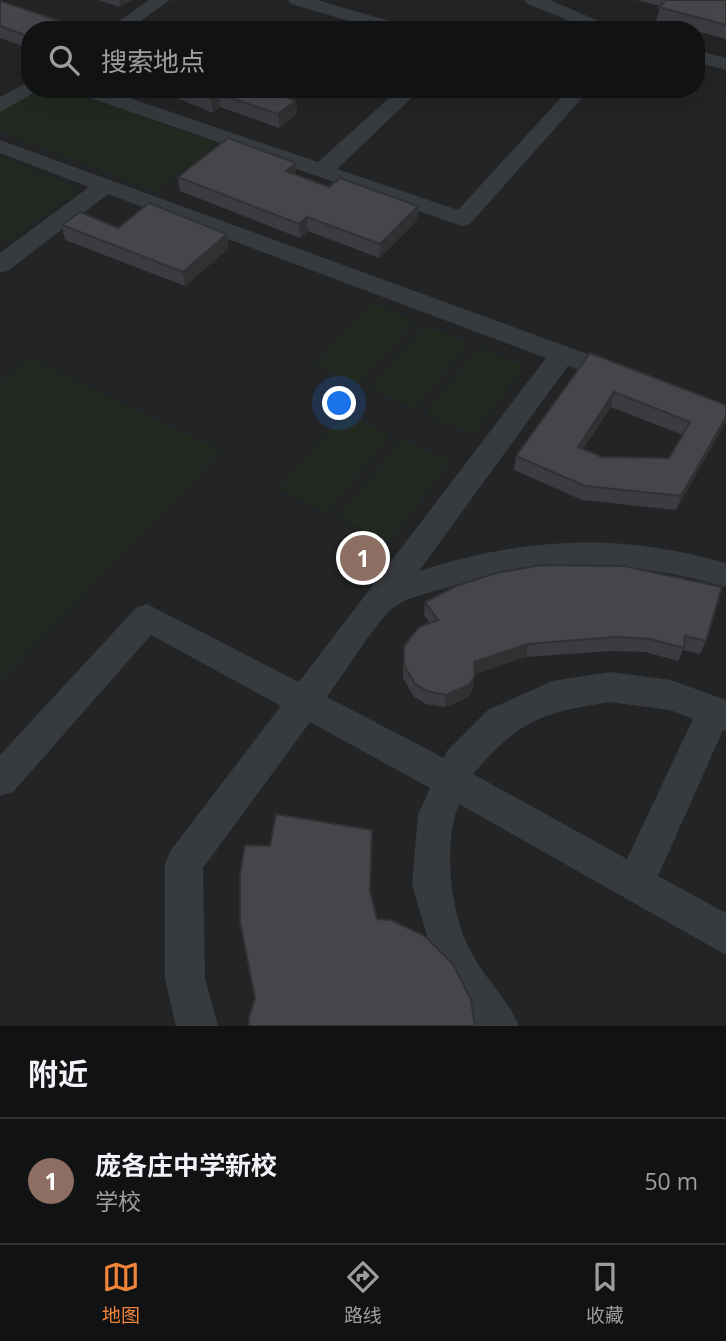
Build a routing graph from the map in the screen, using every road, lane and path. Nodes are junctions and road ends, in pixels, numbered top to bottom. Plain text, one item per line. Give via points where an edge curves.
1 (161, 0) edge
2 (297, 0) edge
3 (533, 0) edge
4 (129, 21) edge
5 (369, 21) edge
6 (588, 21) edge
7 (705, 59) edge
8 (726, 64) edge
9 (21, 93) edge
10 (109, 98) edge
11 (401, 98) edge
12 (572, 98) edge
13 (0, 106) edge
14 (0, 146) edge
15 (323, 171) junction
16 (105, 185) junction
17 (0, 265) edge
18 (563, 355) junction
19 (600, 368) edge
20 (726, 575) edge
21 (381, 598) junction
22 (304, 702) junction
23 (720, 714) edge
24 (0, 780) edge
25 (452, 781) junction
26 (635, 884) junction
27 (726, 935) edge
28 (197, 1026) edge
29 (498, 1026) edge

1 - 4 street
2 - 5 street
3 - 6 street
7 - 8 street
9 - 13 street
10 - 15 street
11 - 15 street
12 - 15 street via 462,219
14 - 16 street
16 - 17 street
16 - 18 street
18 - 19 street
18 - 21 street
20 - 21 street via 659,557 561,555 466,568
21 - 22 street
22 - 24 street via 147,617
22 - 25 street
22 - 28 street via 184,863 185,979
23 - 25 street via 671,695 610,687 552,696 500,721 460,762
23 - 26 street
25 - 26 street
25 - 29 street via 436,815 430,884 451,957
26 - 27 street

